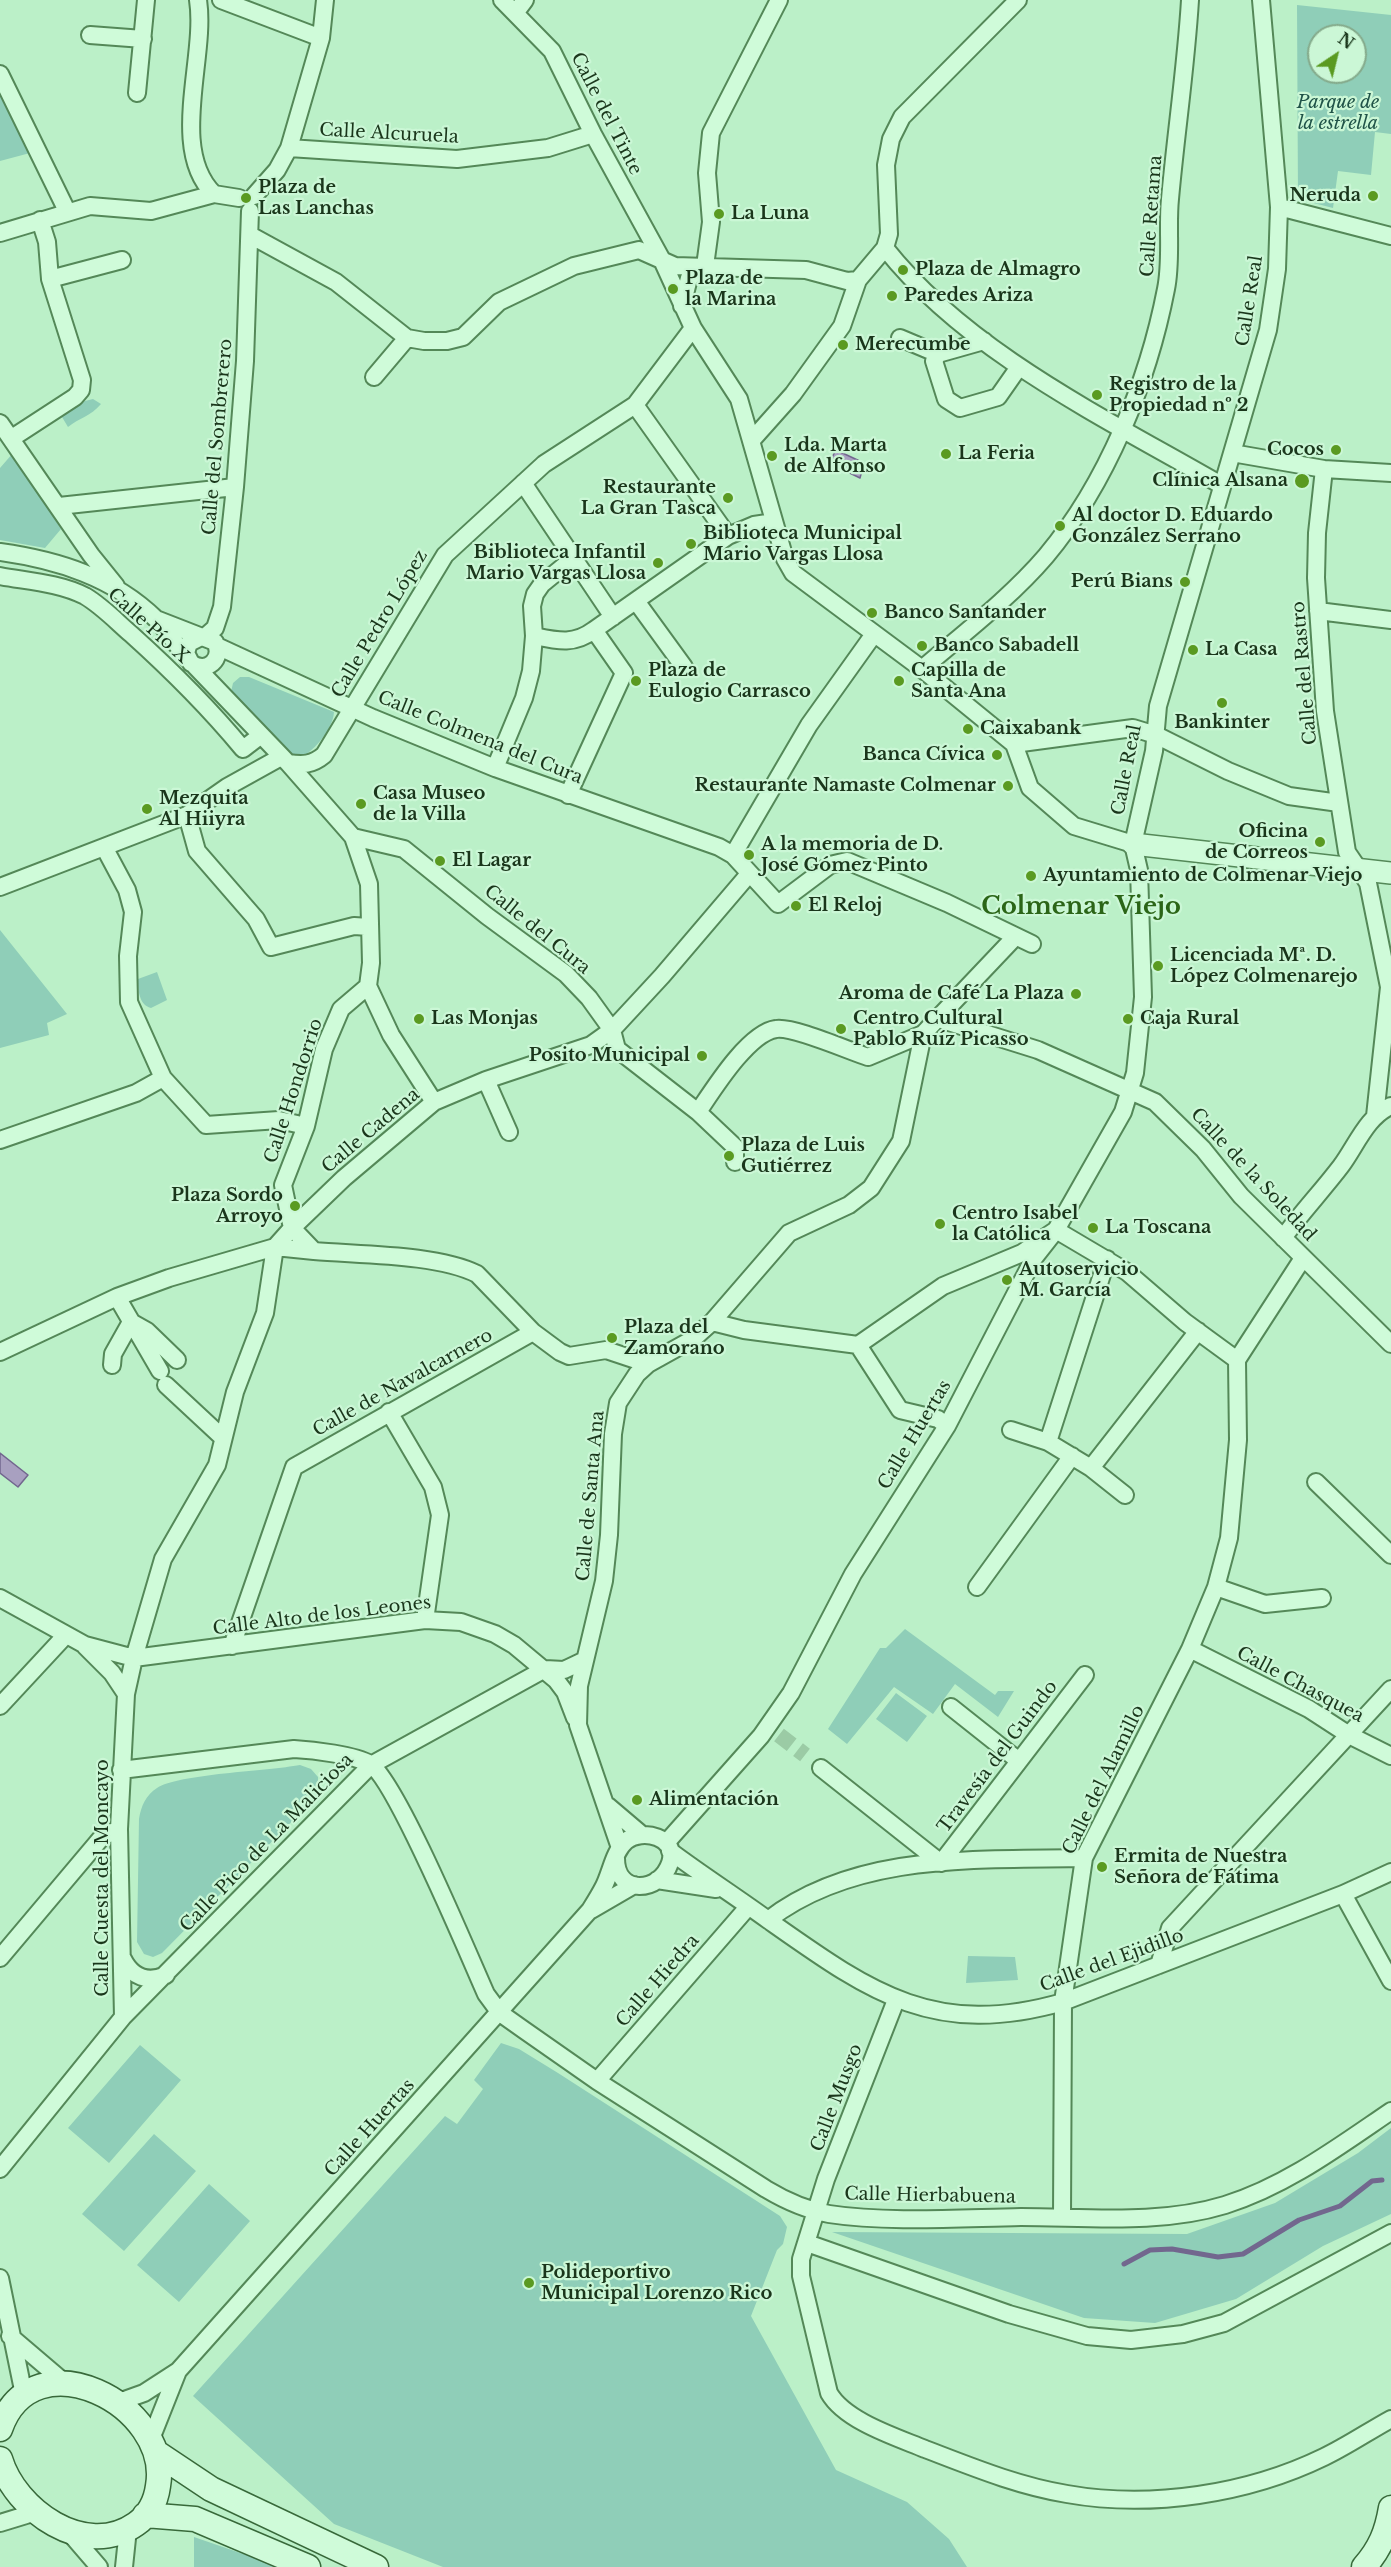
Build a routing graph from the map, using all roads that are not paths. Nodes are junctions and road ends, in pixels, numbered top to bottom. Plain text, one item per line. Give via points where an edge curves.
1 (146, 0) edge
2 (198, 0) edge
3 (221, 0) edge
4 (325, 0) edge
5 (501, 0) edge
6 (779, 0) edge
7 (1018, 0) edge
8 (1190, 0) edge
9 (1261, 0) edge
10 (520, 6) edge
11 (90, 35) dead end
12 (321, 38) junction
13 (143, 39) junction
14 (0, 74) edge
15 (137, 93) dead end
16 (593, 134) junction
17 (289, 148) junction
18 (214, 194) junction
19 (248, 202) junction
20 (1280, 207) junction
21 (67, 211) junction
22 (40, 220) junction
23 (0, 233) edge
24 (250, 235) junction
25 (1391, 236) edge
26 (887, 241) junction
27 (661, 258) junction
28 (122, 260) dead end
29 (705, 266) junction
30 (50, 279) junction
31 (858, 280) junction
32 (682, 306) junction
33 (693, 328) junction
34 (407, 338) junction
35 (900, 338) dead end
36 (984, 341) junction
37 (938, 354) junction
38 (1018, 367) junction
39 (374, 377) dead end
40 (635, 405) junction
41 (0, 423) edge
42 (1123, 429) junction
43 (12, 438) junction
44 (752, 440) junction
45 (1232, 453) junction
46 (1324, 469) junction
47 (1391, 472) edge
48 (523, 483) junction
49 (1221, 485) junction
50 (235, 487) junction
51 (59, 506) junction
52 (774, 522) junction
53 (77, 534) junction
54 (728, 536) junction
55 (0, 552) edge
56 (575, 557) junction
57 (56, 562) junction
58 (0, 576) edge
59 (117, 587) junction
60 (636, 601) junction
61 (1318, 611) junction
62 (613, 617) junction
63 (156, 619) junction
64 (1391, 620) edge
65 (594, 630) junction
66 (874, 634) junction
67 (534, 636) junction
68 (209, 640) junction
69 (191, 662) junction
70 (684, 667) dead end
71 (922, 669) junction
72 (352, 707) junction
73 (1156, 735) junction
74 (260, 736) junction
75 (1014, 744) junction
76 (243, 749) junction
77 (284, 760) junction
78 (495, 768) junction
79 (258, 771) junction
80 (568, 795) junction
81 (1339, 803) junction
82 (186, 815) junction
83 (353, 837) junction
84 (1132, 844) junction
85 (104, 848) junction
86 (733, 855) junction
87 (1360, 869) junction
88 (1391, 873) edge
89 (749, 874) junction
90 (0, 887) edge
91 (369, 927) junction
92 (1015, 937) junction
93 (1032, 944) dead end
94 (368, 986) junction
95 (1390, 987) edge
96 (936, 1018) junction
97 (612, 1030) junction
98 (922, 1034) junction
99 (162, 1078) junction
100 (486, 1080) junction
101 (1132, 1090) junction
102 (434, 1102) junction
103 (1391, 1106) edge
104 (698, 1112) junction
105 (1375, 1116) junction
106 (306, 1126) junction
107 (508, 1132) dead end
108 (0, 1140) edge
109 (735, 1162) dead end
110 (292, 1228) junction
111 (1056, 1230) junction
112 (1283, 1238) junction
113 (275, 1247) junction
114 (314, 1251) junction
115 (1303, 1258) junction
116 (1107, 1259) junction
117 (117, 1297) junction
118 (131, 1322) junction
119 (712, 1322) junction
120 (1198, 1331) junction
121 (533, 1332) junction
122 (1391, 1344) edge
123 (858, 1345) junction
124 (0, 1352) edge
125 (177, 1360) dead end
126 (1237, 1360) junction
127 (648, 1364) junction
128 (112, 1365) dead end
129 (389, 1412) junction
130 (947, 1426) junction
131 (1011, 1430) dead end
132 (224, 1438) junction
133 (1048, 1442) junction
134 (1072, 1456) junction
135 (1091, 1468) junction
136 (1316, 1482) dead end
137 (1125, 1495) dead end
138 (1391, 1555) edge
139 (977, 1587) dead end
140 (1216, 1587) junction
141 (0, 1598) edge
142 (1322, 1598) dead end
143 (425, 1620) junction
144 (66, 1636) junction
145 (85, 1645) junction
146 (232, 1646) junction
147 (1190, 1649) junction
148 (134, 1658) junction
149 (585, 1660) junction
150 (545, 1669) junction
151 (1085, 1675) dead end
152 (1391, 1689) edge
153 (126, 1694) junction
154 (0, 1706) edge
155 (951, 1707) dead end
156 (578, 1725) junction
157 (1349, 1735) junction
158 (1391, 1756) edge
159 (1019, 1761) junction
160 (371, 1765) junction
161 (821, 1768) tunnel mouth
162 (121, 1770) junction
163 (608, 1806) junction
164 (119, 1829) junction
165 (641, 1834) junction
166 (668, 1847) junction
167 (618, 1853) junction
168 (1084, 1858) junction
169 (941, 1863) junction
170 (1391, 1872) edge
171 (657, 1880) junction
172 (634, 1886) junction
173 (721, 1890) junction
174 (1343, 1894) junction
175 (748, 1907) junction
176 (590, 1910) junction
177 (768, 1920) junction
178 (0, 1959) edge
179 (123, 1959) junction
180 (1159, 1965) junction
181 (165, 1975) junction
182 (1391, 1982) edge
183 (896, 2000) junction
184 (1063, 2002) junction
185 (500, 2013) junction
186 (123, 2017) junction
187 (597, 2081) junction
188 (1391, 2111) edge
189 (0, 2169) edge
190 (816, 2211) junction
191 (1062, 2217) junction
192 (1391, 2233) edge
193 (807, 2243) junction
194 (0, 2278) edge
195 (5, 2331) edge
196 (178, 2371) junction
197 (64, 2382) junction
198 (12, 2401) edge
199 (116, 2403) junction
200 (1391, 2418) edge
201 (0, 2429) edge
202 (154, 2446) junction
203 (1, 2471) edge
204 (1391, 2508) edge
205 (36, 2512) junction
206 (136, 2522) junction
207 (0, 2523) edge
208 (68, 2531) junction
209 (99, 2567) edge
210 (124, 2567) edge
211 (308, 2567) edge
212 (376, 2567) edge
213 (1364, 2567) edge

1 - 13 street
2 - 18 street via 191,147 204,185
3 - 12 street
4 - 12 street
5 - 10 street, Calle del Tinte
6 - 29 street via 711,133 707,173 711,222
7 - 26 street via 902,117 891,139 885,165
8 - 42 street, Calle Retama via 1170,201 1166,288 1144,377
9 - 20 street, Calle Real
10 - 16 street, Calle del Tinte via 552,51
11 - 13 street
12 - 17 street
13 - 15 street
14 - 21 street
16 - 17 street, Calle Alcuruela via 548,148 457,159
16 - 27 street, Calle del Tinte
17 - 19 street via 277,170
18 - 19 street
18 - 21 street via 151,211 90,206
19 - 24 street
20 - 25 street
20 - 45 street, Calle Real via 1278,268 1269,330
21 - 22 street
22 - 23 street
22 - 30 street via 47,242
24 - 34 street via 336,282
24 - 50 street, Calle del Sombrerero
26 - 31 street
26 - 36 street via 903,271
27 - 29 street via 675,266
27 - 32 street
27 - 34 street via 639,250 574,266 499,302 463,337 447,341
28 - 30 street
29 - 31 street via 806,270 847,281
29 - 32 street via 689,278
30 - 43 street via 82,380 81,390
31 - 44 street via 842,326 793,394
32 - 33 street
33 - 40 street, Calle Pedro López
33 - 44 street via 739,399
34 - 39 street
35 - 37 street
36 - 37 street
36 - 38 street
37 - 38 street via 934,361 946,399 960,408 998,397
38 - 42 street
40 - 48 street, Calle Pedro López via 543,464
40 - 54 street
41 - 43 street
42 - 49 street
42 - 71 street, Calle Retama via 1100,473 1047,554 1023,581
43 - 51 street
44 - 52 street
45 - 46 street
45 - 49 street, Calle Real
46 - 47 street
46 - 61 street, Calle del Rastro via 1317,534
48 - 56 street
48 - 72 street, Calle Pedro López via 445,555
49 - 73 street, Calle Real via 1158,706
50 - 51 street
50 - 68 street, Calle del Sombrerero via 222,607
51 - 53 street
52 - 54 street
52 - 66 street via 784,559 793,573
53 - 57 street via 76,544
53 - 59 street
54 - 60 street
55 - 57 street
56 - 62 street
56 - 67 street via 535,594
57 - 59 street
58 - 76 street, Calle Pío X via 84,596 216,717
59 - 63 street
60 - 62 street
60 - 70 street
61 - 64 street
61 - 81 street, Calle del Rastro via 1325,711
62 - 65 street
63 - 68 street, Calle Colmena del Cura
63 - 69 street
65 - 67 street via 583,639 570,642
65 - 80 street via 624,673
66 - 71 street
66 - 86 street via 809,725
67 - 78 street via 524,698
68 - 69 street via 189,643
68 - 69 street via 216,659 213,663 207,667
68 - 72 street, Calle Colmena del Cura
69 - 74 street
71 - 75 street
72 - 77 street, Calle Pedro López via 324,755 315,763 302,765
72 - 78 street, Calle Colmena del Cura
73 - 75 street via 1133,728
73 - 81 street via 1289,796
73 - 84 street, Calle Real
74 - 76 street
74 - 77 street
75 - 84 street via 1030,788 1074,826
76 - 79 street, Calle Pío X
77 - 79 street
77 - 83 street
78 - 80 street, Calle Colmena del Cura
79 - 82 street
80 - 86 street, Calle Colmena del Cura
81 - 87 street, Calle del Rastro via 1347,852
82 - 85 street
82 - 91 street via 197,851 256,919 271,947 344,929
83 - 91 street via 369,884
83 - 97 street, Calle del Cura via 404,849 566,974
84 - 87 street
84 - 101 street, Calle Huertas via 1139,870 1142,1019
85 - 90 street
85 - 99 street via 132,901 129,1002
86 - 89 street
87 - 88 street
87 - 95 street, Calle del Rastro via 1368,883
89 - 92 street via 778,904 830,865 848,861
89 - 97 street, Calle Cadena
91 - 94 street
92 - 93 street
92 - 96 street
94 - 102 street via 391,1035
94 - 106 street, Calle Hondorrio via 341,1010 324,1049
95 - 105 street, Calle del Rastro
96 - 98 street
96 - 101 street, Calle de la Soledad via 1038,1050
97 - 100 street, Calle Cadena via 591,1044
97 - 104 street, Calle del Cura via 617,1049
98 - 104 street via 868,1057 791,1030 766,1032 745,1049
98 - 119 street, Calle de Santa Ana via 901,1142 888,1164 861,1197 800,1226 778,1243
99 - 106 street via 206,1125 279,1120
99 - 108 street via 136,1093
100 - 102 street, Calle Cadena
100 - 107 street
101 - 111 street, Calle Huertas
101 - 112 street, Calle de la Soledad via 1175,1119
102 - 110 street, Calle Cadena
103 - 105 street
104 - 109 street via 735,1147
105 - 112 street
106 - 110 street, Calle Hondorrio via 283,1185
110 - 113 street
110 - 114 street
111 - 116 street
111 - 123 street via 1022,1253 943,1286
111 - 130 street, Calle Huertas via 1034,1258
112 - 115 street, Calle de la Soledad
113 - 114 street
113 - 117 street
113 - 132 street, Calle Cuesta del Moncayo via 265,1313 235,1392
114 - 121 street via 440,1262 467,1269 477,1274
115 - 122 street, Calle de la Soledad
115 - 126 street
116 - 120 street
116 - 133 street
117 - 118 street
117 - 124 street
118 - 125 street via 147,1331
118 - 128 street via 113,1354
118 - 132 street via 163,1378
119 - 123 street
119 - 127 street, Calle de Santa Ana via 693,1340
120 - 126 street
120 - 135 street
121 - 127 street via 569,1356 606,1350
121 - 129 street, Calle de Navalcarnero
123 - 130 street via 900,1410 938,1419
126 - 140 street, Calle del Alamillo via 1238,1440 1229,1538
127 - 149 street, Calle de Santa Ana via 627,1388 614,1421 609,1535 599,1608
129 - 143 street via 434,1487 440,1515
129 - 146 street, Calle de Navalcarnero via 294,1467
130 - 166 street, Calle Huertas via 853,1574 774,1731
131 - 133 street
132 - 148 street, Calle Cuesta del Moncayo via 217,1465 163,1559
133 - 134 street
134 - 135 street
134 - 139 street
135 - 137 street
136 - 138 street
140 - 142 street via 1265,1604
140 - 147 street, Calle del Alamillo
141 - 144 street
143 - 146 street, Calle Alto de los Leones
143 - 150 street, Calle Alto de los Leones via 461,1622 495,1635
144 - 145 street
144 - 154 street
145 - 148 street
145 - 153 street
146 - 148 street, Calle Alto de los Leones
147 - 157 street, Calle Chasquea via 1309,1709
147 - 168 street, Calle del Alamillo
148 - 153 street, Calle Cuesta del Moncayo
149 - 150 street, Calle Pico de La Maliciosa via 564,1670
149 - 156 street, Calle de Santa Ana via 579,1686
150 - 156 street, Calle Alto de los Leones via 565,1692
150 - 160 street, Calle Pico de La Maliciosa
151 - 159 street, Travesía del Guindo
152 - 157 street
153 - 162 street, Calle Cuesta del Moncayo
155 - 159 street
156 - 163 street, Calle de Santa Ana
157 - 158 street, Calle Chasquea
157 - 180 street via 1170,1928
159 - 169 street, Travesía del Guindo
160 - 162 street via 322,1751 294,1749
160 - 181 street, Calle Pico de La Maliciosa
160 - 185 street via 394,1796 486,1994
161 - 169 street
162 - 164 street, Calle Cuesta del Moncayo
163 - 165 street, Calle de Santa Ana
163 - 167 street, Calle de Santa Ana
164 - 178 street via 102,1837
164 - 179 street, Calle Cuesta del Moncayo
165 - 166 street via 653,1835
165 - 167 street via 626,1840
166 - 171 street via 670,1863
166 - 173 street, Calle del Ejidillo
167 - 172 street via 618,1876
167 - 176 street, Calle Huertas
168 - 169 street
168 - 184 street, Calle del Alamillo
169 - 177 street via 893,1868 845,1881 800,1898
170 - 174 street, Calle del Ejidillo
171 - 172 street
171 - 173 street, Calle del Ejidillo
172 - 176 street, Calle Huertas
173 - 175 street, Calle del Ejidillo
174 - 180 street, Calle del Ejidillo
174 - 182 street
175 - 177 street, Calle del Ejidillo
175 - 187 street, Calle Hiedra
176 - 185 street, Calle Huertas
177 - 183 street, Calle del Ejidillo via 826,1962
179 - 181 street via 140,1977
179 - 186 street, Calle Cuesta del Moncayo
180 - 184 street, Calle del Ejidillo
181 - 186 street, Calle Pico de La Maliciosa
183 - 184 street, Calle del Ejidillo via 944,2012 992,2014
183 - 190 street, Calle Musgo
184 - 191 street, Calle del Alamillo
185 - 187 street, Calle Hierbabuena
185 - 196 street, Calle Huertas
186 - 189 street, Calle Cuesta del Moncayo
187 - 190 street, Calle Hierbabuena via 766,2189
188 - 191 street, Calle Hierbabuena via 1318,2161 1268,2188 1225,2205 1185,2214
190 - 191 street, Calle Hierbabuena via 933,2218
190 - 193 street, Calle Musgo
192 - 193 street via 1224,2323 1183,2334 1131,2340 1087,2336 1009,2314
193 - 200 street, Calle Musgo via 801,2259 801,2276 836,2405 850,2416 997,2477 1070,2495 1115,2498 1160,2499 1247,2486 1324,2457
194 - 195 street
195 - 197 street
195 - 198 street
196 - 199 street, Calle Huertas via 144,2393
196 - 202 street, Calle Huertas
197 - 198 main road via 39,2387
197 - 199 main road via 97,2390
198 - 201 main road
199 - 202 main road
202 - 206 main road via 160,2476 156,2499
202 - 212 main road via 211,2489
203 - 205 main road
204 - 213 main road via 1387,2532
205 - 207 street
205 - 208 main road
206 - 208 main road via 102,2536
206 - 210 street
206 - 211 main road via 195,2519
208 - 209 street

